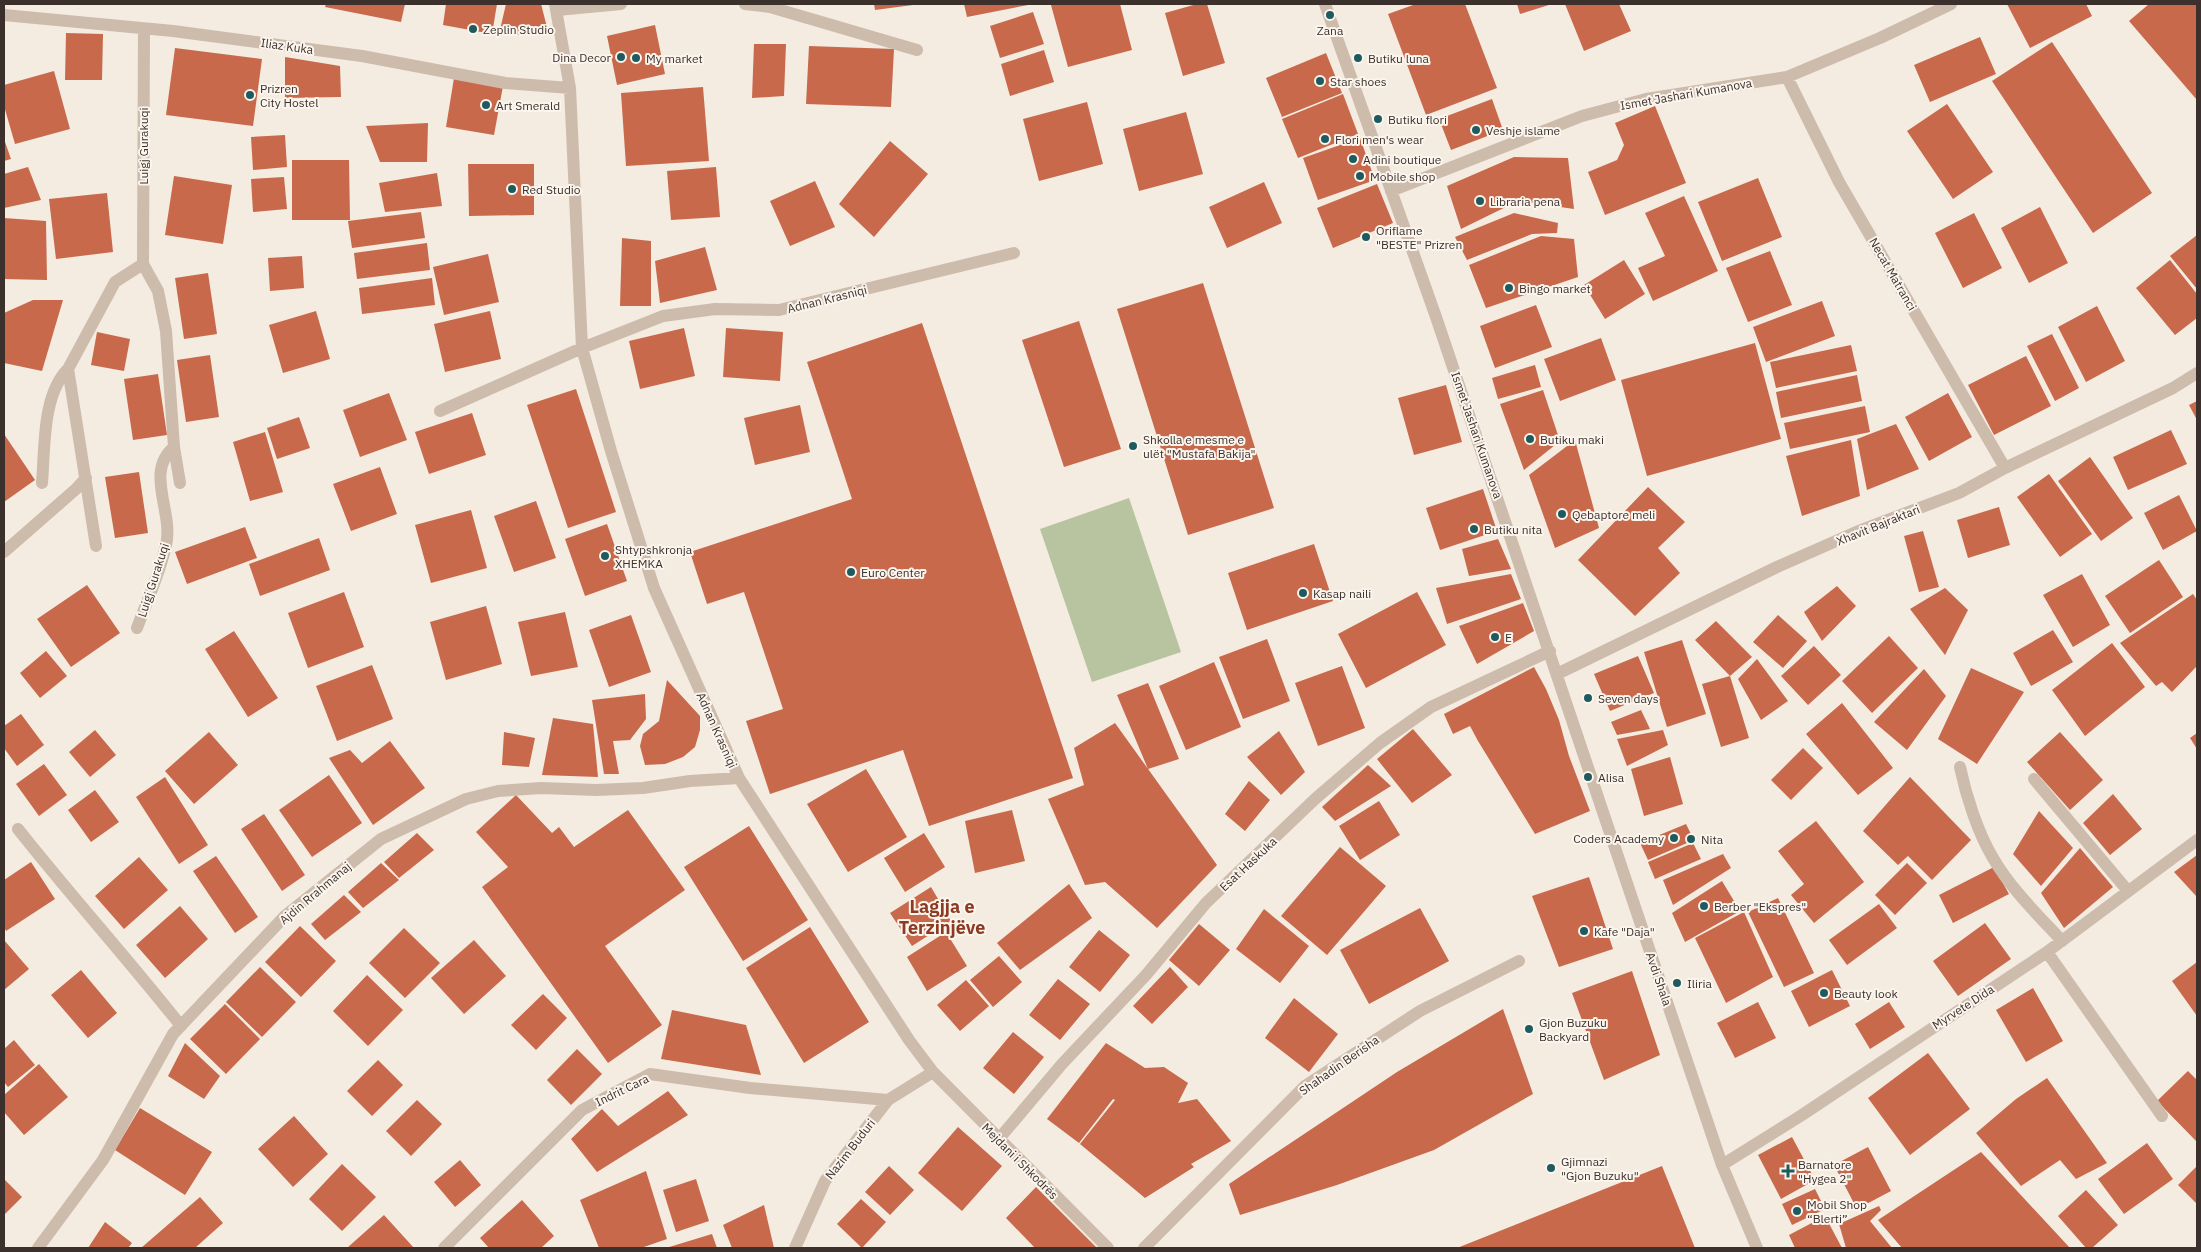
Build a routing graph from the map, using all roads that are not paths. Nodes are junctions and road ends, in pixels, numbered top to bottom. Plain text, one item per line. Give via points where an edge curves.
1 (621, 4) edge
2 (745, 4) edge
3 (1324, 4) edge
4 (1951, 4) edge
5 (556, 7) edge
6 (4, 15) edge
7 (144, 29) junction
8 (917, 50) dead end
9 (1787, 76) junction
10 (570, 88) junction
11 (1391, 191) junction
12 (1014, 253) dead end
13 (143, 264) junction
14 (582, 348) junction
15 (68, 369) junction
16 (2197, 373) edge
17 (440, 411) dead end
18 (174, 447) junction
19 (2006, 468) junction
20 (86, 478) junction
21 (42, 483) dead end
22 (180, 483) dead end
23 (96, 546) dead end
24 (4, 552) edge
25 (137, 628) dead end
26 (1550, 651) junction
27 (1557, 674) junction
28 (1960, 768) dead end
29 (739, 778) junction
30 (2034, 779) dead end
31 (18, 829) dead end
32 (2197, 840) edge
33 (2128, 891) junction
34 (2062, 941) junction
35 (2047, 952) junction
36 (1519, 961) dead end
37 (181, 1026) junction
38 (933, 1072) junction
39 (888, 1100) junction
40 (2162, 1116) dead end
41 (998, 1140) junction
42 (1722, 1165) junction
43 (38, 1248) edge
44 (444, 1248) edge
45 (795, 1248) edge
46 (1108, 1248) edge
47 (1144, 1248) edge
48 (1757, 1248) edge

1 - 5 street, Adnan Krasniqi
2 - 8 street via 770,8
3 - 11 street, Ismet Jashari Kumanova
4 - 9 street, Ismet Jashari Kumanova via 1880,38
5 - 10 street, Adnan Krasniqi
6 - 7 street, Iliaz Kuka
7 - 10 street, Iliaz Kuka via 362,56 505,83
7 - 13 street, Luigj Gurakuqi
9 - 11 street, Ismet Jashari Kumanova via 1646,99 1582,116
9 - 19 street, Necat Matranci via 1839,182
10 - 14 street, Adnan Krasniqi
11 - 26 street, Ismet Jashari Kumanova
12 - 14 street, Adnan Krasniqi via 779,310 715,309 663,316
13 - 15 street via 115,282
13 - 18 street, Luigj Gurakuqi via 158,291 166,331
14 - 17 street
14 - 29 street, Adnan Krasniqi via 654,588
15 - 20 street
15 - 21 street via 50,400
16 - 19 street, Xhavit Bajraktari via 2173,388
18 - 22 street, Luigj Gurakuqi
18 - 25 street, Luigj Gurakuqi via 166,454 160,467 167,543
19 - 27 street, Xhavit Bajraktari via 1959,493 1861,530 1777,567
20 - 23 street
20 - 24 street
26 - 27 street, Avdi Shala
26 - 41 street, Esat Haskuka via 1431,707 1380,743 1315,799 1206,903
27 - 42 street, Avdi Shala
28 - 34 street via 1966,796 1992,857
29 - 37 street, Ajdin Rrahmanaj via 643,788 498,791 466,798 381,839 285,916
29 - 38 street, Adnan Krasniqi
30 - 33 street
31 - 37 street
32 - 33 street, Myrvete Dida
33 - 34 street, Myrvete Dida
34 - 35 street, Myrvete Dida
35 - 40 street
35 - 42 street, Myrvete Dida
36 - 47 street, Shahadin Berisha via 1420,1011 1305,1086
37 - 43 street, Ajdin Rrahmanaj via 173,1034 103,1160
38 - 39 street, Nazim Buduri
38 - 41 street, Mejdani i Shkodrës
39 - 44 street, Indrit Cara via 750,1088 650,1074 582,1110
39 - 45 street, Nazim Buduri via 825,1181
41 - 46 street, Mejdani i Shkodrës
42 - 48 street, Avdi Shala

